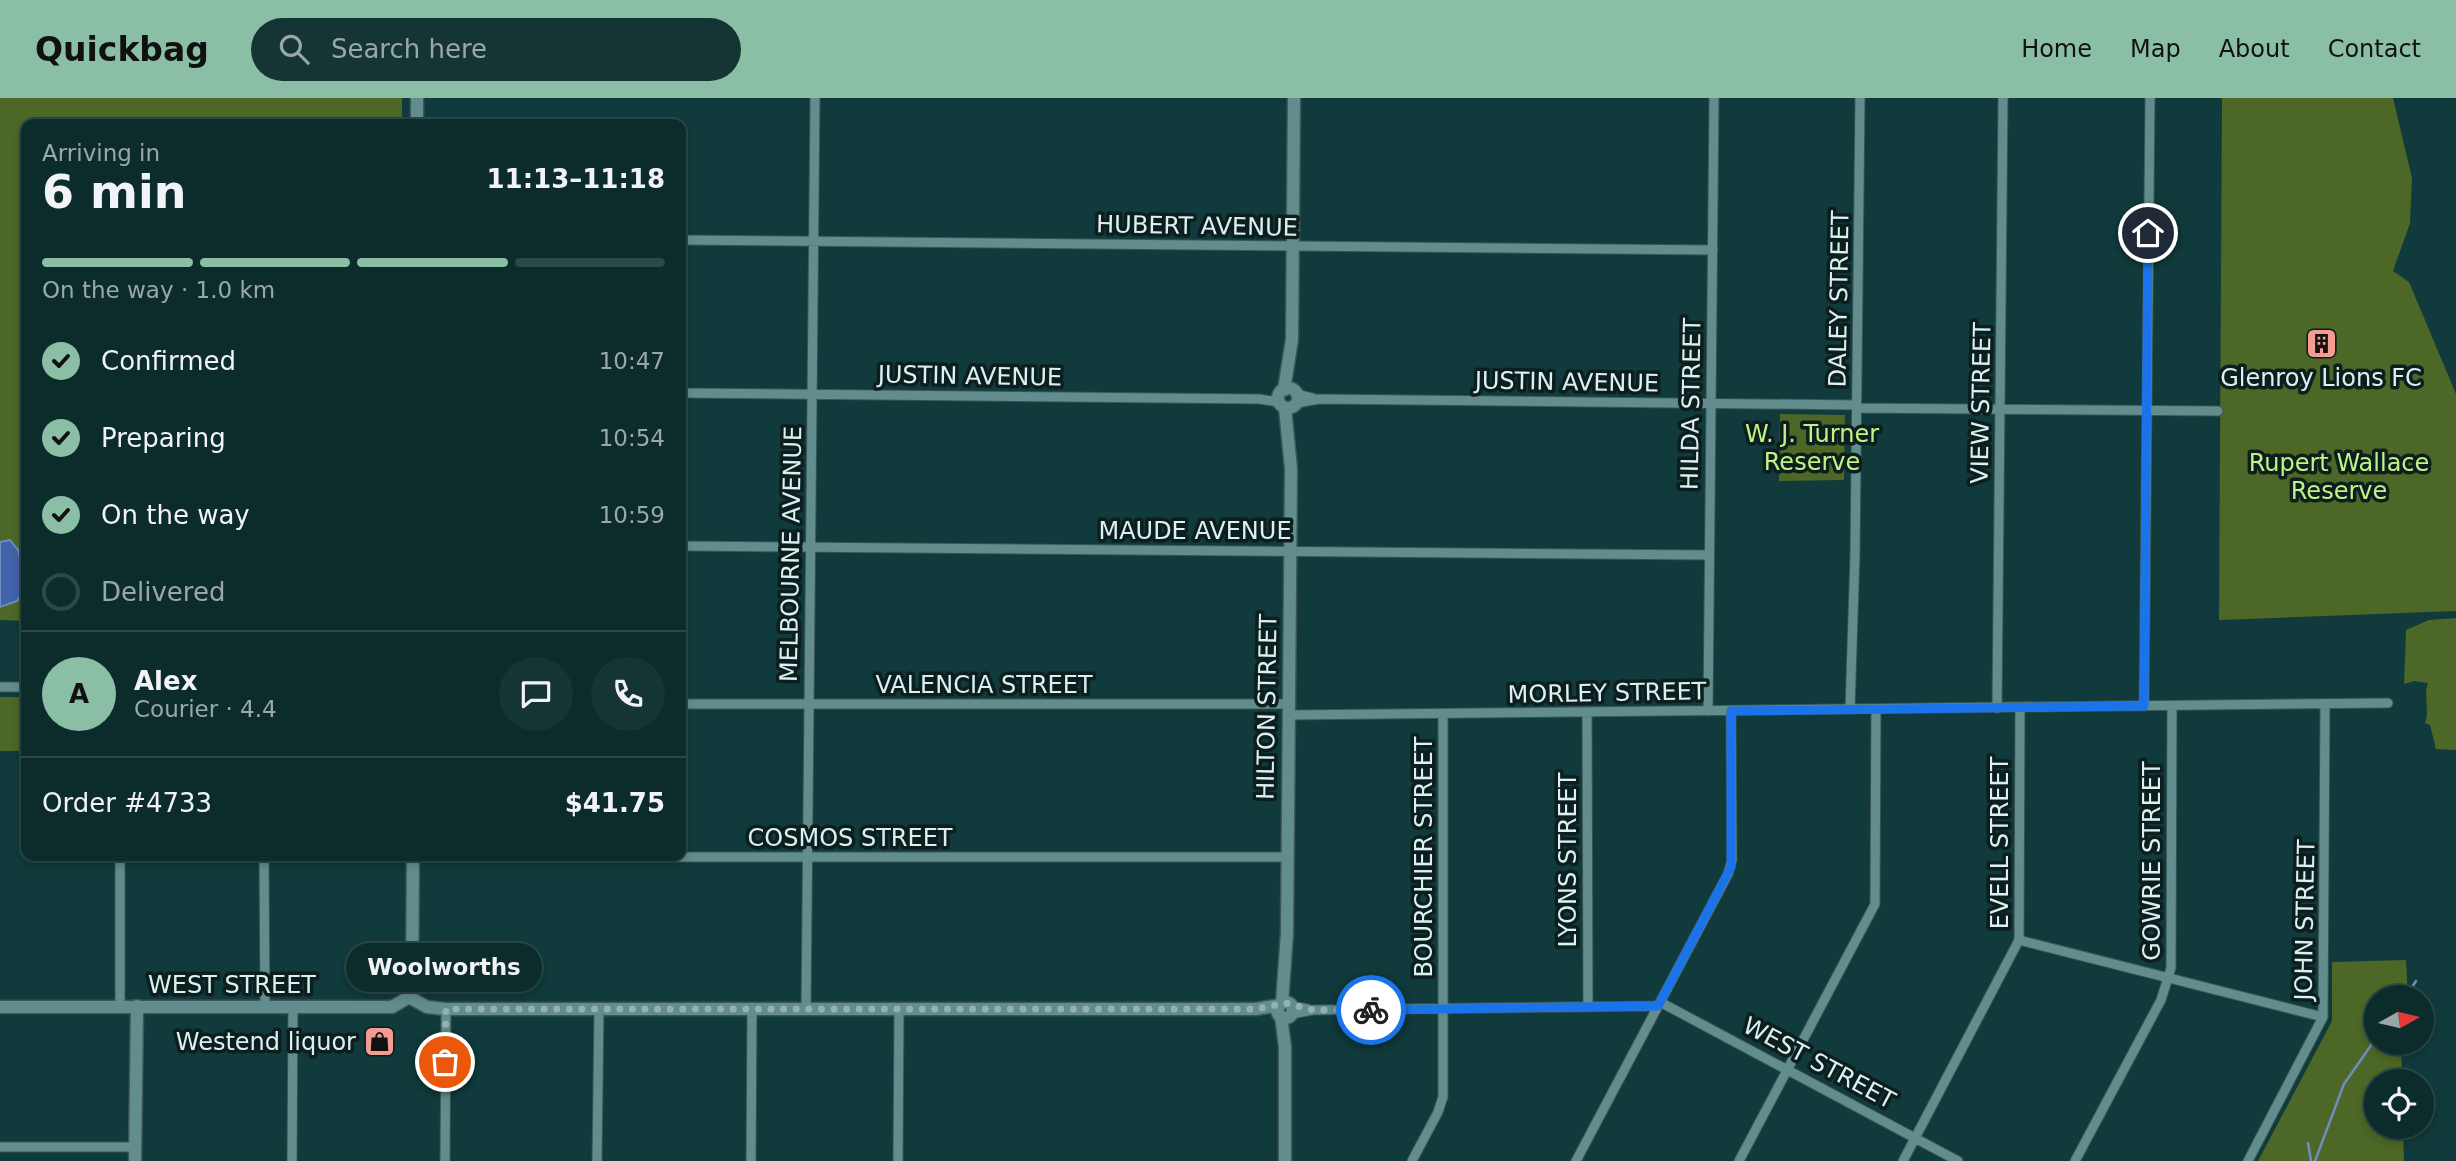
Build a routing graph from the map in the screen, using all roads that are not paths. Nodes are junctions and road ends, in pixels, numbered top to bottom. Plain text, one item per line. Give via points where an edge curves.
1 (417, 98) edge
2 (815, 98) edge
3 (1294, 98) edge
4 (1714, 98) edge
5 (1860, 98) edge
6 (2003, 98) edge
7 (2150, 98) edge
8 (417, 119) edge
9 (686, 240) edge
10 (814, 241) junction
11 (1293, 246) junction
12 (1713, 250) junction
13 (686, 393) edge
14 (812, 394) junction
15 (1289, 399) junction
16 (1711, 403) junction
17 (1857, 406) junction
18 (2000, 409) junction
19 (2147, 411) junction
20 (2218, 411) dead end
21 (686, 546) edge
22 (810, 547) junction
23 (1290, 551) junction
24 (1709, 555) junction
25 (0, 687) edge
26 (21, 687) edge
27 (2388, 703) dead end
28 (686, 704) edge
29 (809, 704) junction
30 (2325, 704) junction
31 (2144, 706) junction
32 (2172, 706) junction
33 (1997, 708) junction
34 (2020, 708) junction
35 (1850, 709) junction
36 (1876, 709) junction
37 (1288, 710) junction
38 (1708, 711) junction
39 (1731, 711) junction
40 (1587, 712) junction
41 (1443, 714) junction
42 (686, 857) edge
43 (808, 857) junction
44 (1287, 857) junction
45 (120, 861) edge
46 (264, 861) edge
47 (413, 861) edge
48 (2019, 940) junction
49 (2169, 978) junction
50 (409, 997) junction
51 (1659, 1004) junction
52 (136, 1006) junction
53 (265, 1006) junction
54 (293, 1006) junction
55 (0, 1007) edge
56 (120, 1007) junction
57 (1588, 1007) junction
58 (446, 1009) junction
59 (1443, 1009) junction
60 (599, 1010) junction
61 (752, 1010) junction
62 (806, 1010) junction
63 (899, 1010) junction
64 (1285, 1010) junction
65 (2323, 1017) junction
66 (1787, 1070) junction
67 (1915, 1138) junction
68 (0, 1147) edge
69 (135, 1147) junction
70 (135, 1161) edge
71 (292, 1161) edge
72 (445, 1161) edge
73 (597, 1161) edge
74 (751, 1161) edge
75 (898, 1161) edge
76 (1285, 1161) edge
77 (1412, 1161) edge
78 (1576, 1161) edge
79 (1739, 1161) edge
80 (1903, 1161) edge
81 (1958, 1161) edge
82 (2076, 1161) edge
83 (2248, 1161) edge

1 - 8 street
2 - 10 street, MELBOURNE AVENUE
3 - 11 street, HILTON STREET
4 - 12 street, HILDA STREET
5 - 17 street, DALEY STREET
6 - 18 street, VIEW STREET
7 - 19 street
9 - 10 street, HUBERT AVENUE
10 - 11 street, HUBERT AVENUE
10 - 14 street, MELBOURNE AVENUE
11 - 12 street, HUBERT AVENUE
11 - 15 street, HILTON STREET
12 - 16 street, HILDA STREET
13 - 14 street, JUSTIN AVENUE
14 - 15 street, JUSTIN AVENUE
14 - 22 street, MELBOURNE AVENUE
15 - 16 street, JUSTIN AVENUE
15 - 23 street, HILTON STREET
16 - 17 street, JUSTIN AVENUE
16 - 24 street, HILDA STREET
17 - 18 street, JUSTIN AVENUE
17 - 35 street, DALEY STREET
18 - 19 street, JUSTIN AVENUE
18 - 33 street, VIEW STREET
19 - 20 street, JUSTIN AVENUE
19 - 31 street
21 - 22 street, MAUDE AVENUE
22 - 23 street, MAUDE AVENUE
22 - 29 street, MELBOURNE AVENUE
23 - 24 street, MAUDE AVENUE
23 - 37 street, HILTON STREET
24 - 38 street, HILDA STREET
25 - 26 street
27 - 30 street, MORLEY STREET
28 - 29 street, VALENCIA STREET
29 - 37 street, VALENCIA STREET
29 - 43 street, MELBOURNE AVENUE
30 - 32 street, MORLEY STREET
30 - 65 street, JOHN STREET
31 - 32 street, MORLEY STREET
31 - 34 street, MORLEY STREET
32 - 49 street, GOWRIE STREET via 2173,955
33 - 34 street, MORLEY STREET
33 - 36 street, MORLEY STREET
34 - 48 street, EVELL STREET
35 - 36 street, MORLEY STREET
35 - 39 street, MORLEY STREET
36 - 66 street via 1875,904
37 - 41 street, MORLEY STREET
37 - 44 street, HILTON STREET
38 - 39 street, MORLEY STREET
38 - 40 street, MORLEY STREET
39 - 51 street via 1731,867
40 - 41 street, MORLEY STREET
40 - 57 street, LYONS STREET
41 - 59 street, BOURCHIER STREET
42 - 43 street, COSMOS STREET
43 - 44 street, COSMOS STREET
43 - 62 street, MELBOURNE AVENUE
44 - 64 street, HILTON STREET
45 - 56 street
46 - 53 street
47 - 50 street
48 - 49 street
48 - 67 street, EVELL STREET
49 - 65 street
49 - 82 street, GOWRIE STREET
50 - 54 street, WEST STREET via 392,1007
50 - 58 street, WEST STREET via 427,1007
51 - 57 street, WEST STREET
51 - 66 street, WEST STREET
51 - 78 street
52 - 53 street, WEST STREET
52 - 56 street, WEST STREET
52 - 69 street
53 - 54 street, WEST STREET
54 - 71 street
55 - 56 street, WEST STREET
57 - 59 street, WEST STREET
58 - 60 street, WEST STREET
58 - 72 street
59 - 64 street, WEST STREET
59 - 77 street, BOURCHIER STREET via 1442,1105
60 - 61 street, WEST STREET
60 - 73 street
61 - 62 street, WEST STREET
61 - 74 street
62 - 63 street, WEST STREET
63 - 64 street, WEST STREET
63 - 75 street
64 - 76 street, HILTON STREET
65 - 83 street, JOHN STREET
66 - 67 street, WEST STREET
66 - 79 street
67 - 80 street, EVELL STREET
67 - 81 street, WEST STREET
68 - 69 street
69 - 70 street

